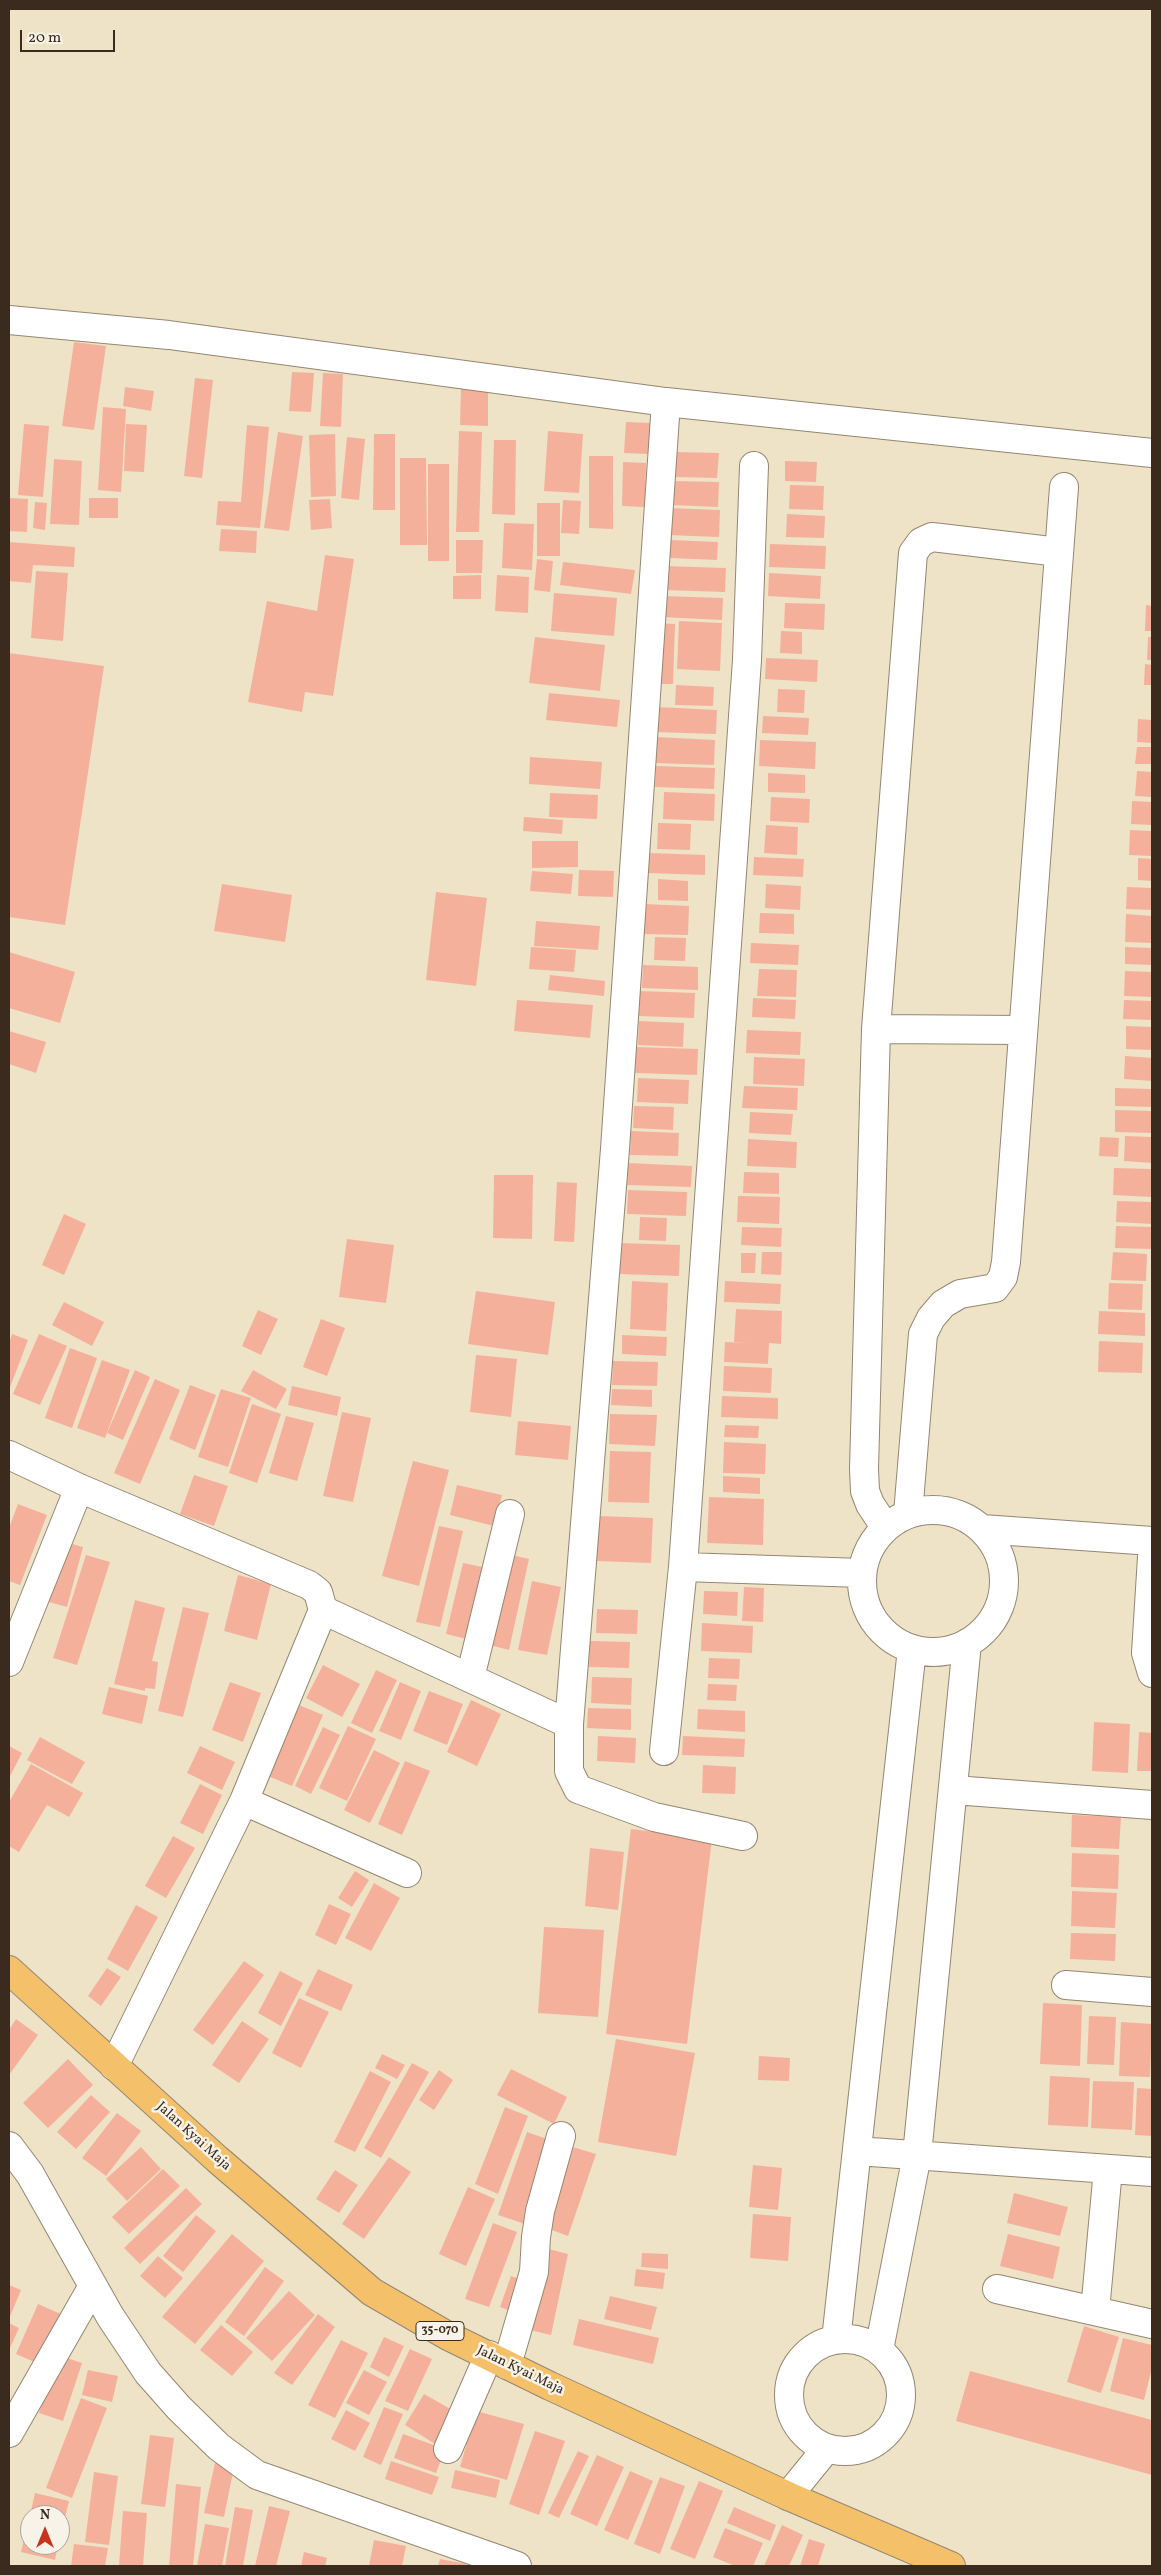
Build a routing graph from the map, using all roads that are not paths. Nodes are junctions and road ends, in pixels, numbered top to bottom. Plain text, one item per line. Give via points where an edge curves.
1 (9, 320) edge
2 (666, 402) junction
3 (1152, 453) edge
4 (754, 466) dead end
5 (1064, 487) dead end
6 (1059, 552) junction
7 (876, 1029) junction
8 (1023, 1030) junction
9 (9, 1455) edge
10 (78, 1488) junction
11 (510, 1514) dead end
12 (908, 1514) junction
13 (885, 1527) junction
14 (982, 1529) junction
15 (1152, 1541) edge
16 (1152, 1557) edge
17 (683, 1566) junction
18 (862, 1573) junction
19 (323, 1610) junction
20 (967, 1643) junction
21 (912, 1648) junction
22 (9, 1662) edge
23 (1152, 1673) edge
24 (470, 1678) junction
25 (570, 1724) junction
26 (664, 1751) dead end
27 (954, 1790) junction
28 (244, 1801) junction
29 (1152, 1805) edge
30 (743, 1836) dead end
31 (407, 1872) dead end
32 (9, 1970) edge
33 (1066, 1985) dead end
34 (1152, 1986) edge
35 (1152, 1992) edge
36 (114, 2066) junction
37 (561, 2136) dead end
38 (9, 2146) edge
39 (857, 2151) junction
40 (917, 2155) junction
41 (1108, 2169) junction
42 (1152, 2172) edge
43 (93, 2286) junction
44 (997, 2289) dead end
45 (1095, 2311) junction
46 (1152, 2324) edge
47 (836, 2340) junction
48 (878, 2350) junction
49 (498, 2360) junction
50 (9, 2433) edge
51 (827, 2448) junction
52 (448, 2449) dead end
53 (788, 2496) junction
54 (517, 2566) edge
55 (951, 2566) edge

1 - 2 street via 169,335
2 - 3 street
2 - 25 street via 615,1149
4 - 17 street via 746,680
5 - 6 street
6 - 7 street via 932,537 921,542 913,553
6 - 8 street
7 - 8 street
7 - 13 street via 864,1469 870,1504
8 - 12 street via 1003,1277 995,1288 960,1294 943,1304 923,1334
9 - 10 street
10 - 19 street via 309,1585 318,1592
10 - 22 street
11 - 24 street
12 - 13 street
12 - 14 street via 934,1509 960,1514
13 - 18 street via 869,1548
14 - 15 street
14 - 20 street via 998,1550 1005,1589 988,1626
16 - 23 street via 1146,1653
17 - 18 street
17 - 26 street
18 - 21 street via 863,1598 873,1620 890,1638
19 - 24 street
19 - 28 street
20 - 21 street via 940,1652
20 - 27 street
21 - 39 street
24 - 25 street
25 - 30 street via 570,1771 578,1790 654,1817
27 - 29 street
27 - 40 street
28 - 31 street
28 - 36 street
32 - 36 main road, Jalan Kyai Maja / 35-070
33 - 35 street
34 - 35 street
36 - 49 main road, Jalan Kyai Maja / 35-070 via 372,2292 448,2336
37 - 49 street via 540,2211 534,2272
38 - 43 street via 30,2174
39 - 40 street
39 - 47 street
40 - 41 street
40 - 48 street
41 - 42 street
41 - 45 street
43 - 50 street
43 - 54 street via 148,2373 172,2401 219,2447 257,2474
44 - 45 street
45 - 46 street
47 - 48 street via 859,2341
47 - 51 street via 816,2347 800,2361 790,2380 788,2401 795,2421 808,2438
48 - 51 street via 894,2367 901,2388 899,2410 890,2430 877,2442 861,2449 844,2452
49 - 52 street
49 - 53 main road, Jalan Kyai Maja / 35-070
51 - 53 street
53 - 55 main road, Jalan Kyai Maja / 35-070

